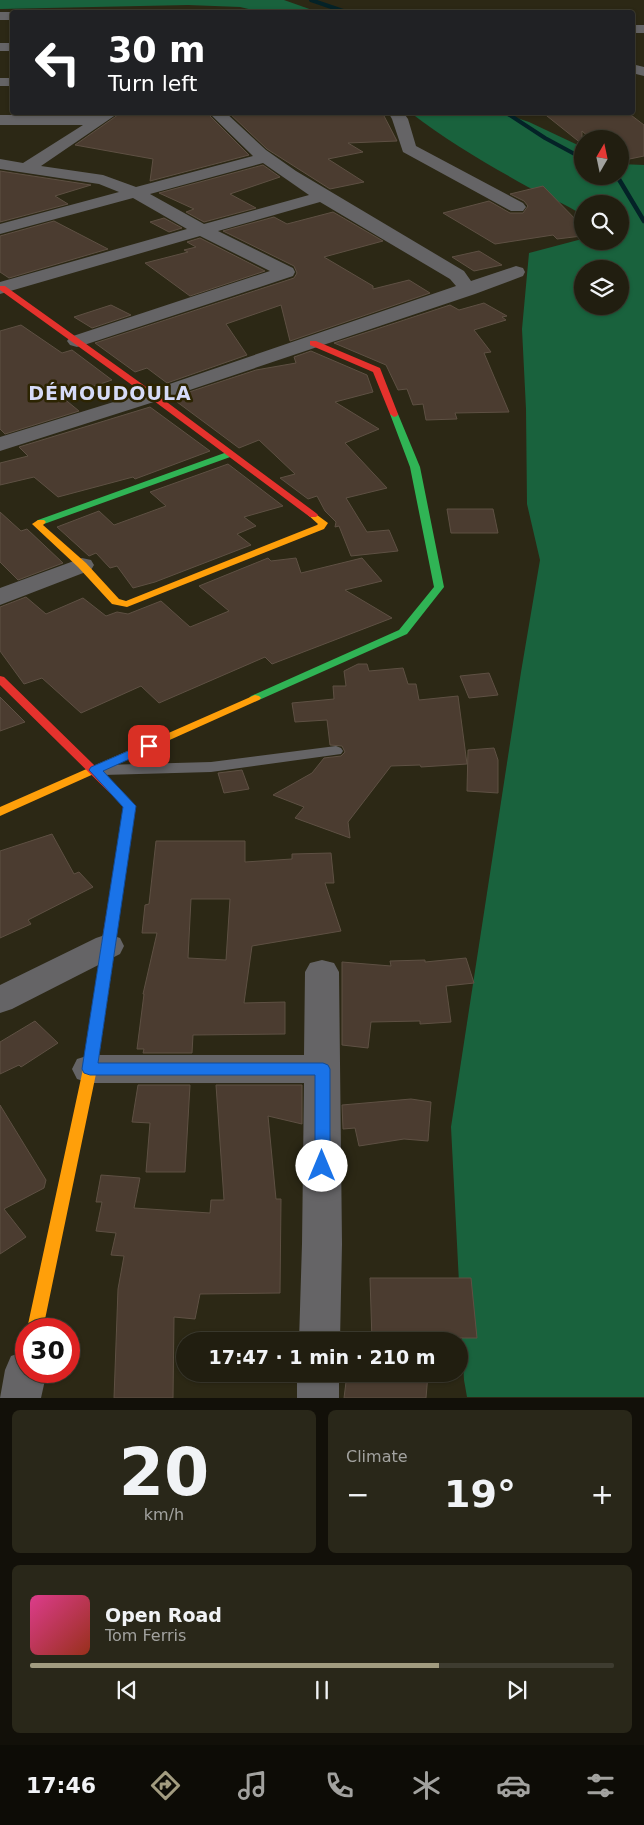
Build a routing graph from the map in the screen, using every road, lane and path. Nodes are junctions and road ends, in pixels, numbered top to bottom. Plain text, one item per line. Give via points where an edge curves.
1 (218, 115) edge
2 (397, 115) edge
3 (107, 116) edge
4 (0, 120) edge
5 (265, 158) junction
6 (0, 164) edge
7 (28, 167) junction
8 (136, 193) junction
9 (322, 196) junction
10 (517, 207) dead end
11 (0, 229) edge
12 (202, 230) junction
13 (516, 272) dead end
14 (1, 288) edge
15 (468, 290) junction
16 (76, 341) junction
17 (313, 343) junction
18 (154, 396) junction
19 (0, 444) edge
20 (230, 454) junction
21 (82, 565) junction
22 (0, 597) edge
23 (0, 679) edge
24 (336, 751) dead end
25 (95, 770) junction
26 (0, 812) edge
27 (108, 946) junction
28 (322, 972) dead end
29 (0, 1000) edge
30 (90, 1069) junction
31 (323, 1069) junction
32 (37, 1318) edge
33 (319, 1332) edge
34 (318, 1382) edge
35 (23, 1383) edge
36 (20, 1398) edge
37 (318, 1398) edge

1 - 5 street
2 - 10 street via 408,149
3 - 4 street
3 - 7 street
5 - 8 street
5 - 9 street
6 - 7 street
7 - 8 street via 103,180
8 - 11 street
8 - 12 street
9 - 12 street
9 - 15 street via 457,275
12 - 14 street
12 - 16 street via 286,272
13 - 15 street
14 - 16 street
15 - 17 street
16 - 18 street
17 - 18 street
17 - 25 street via 377,370 415,467 438,587 403,632
18 - 19 street
18 - 20 street
20 - 21 street via 37,524
20 - 21 street via 323,525 128,604 116,602
21 - 22 street
23 - 25 street
24 - 25 lane via 212,767
25 - 26 street
25 - 27 street via 130,806
27 - 29 street
27 - 30 street
28 - 31 street
30 - 31 street
30 - 32 street
31 - 33 street
34 - 37 street
35 - 36 street

